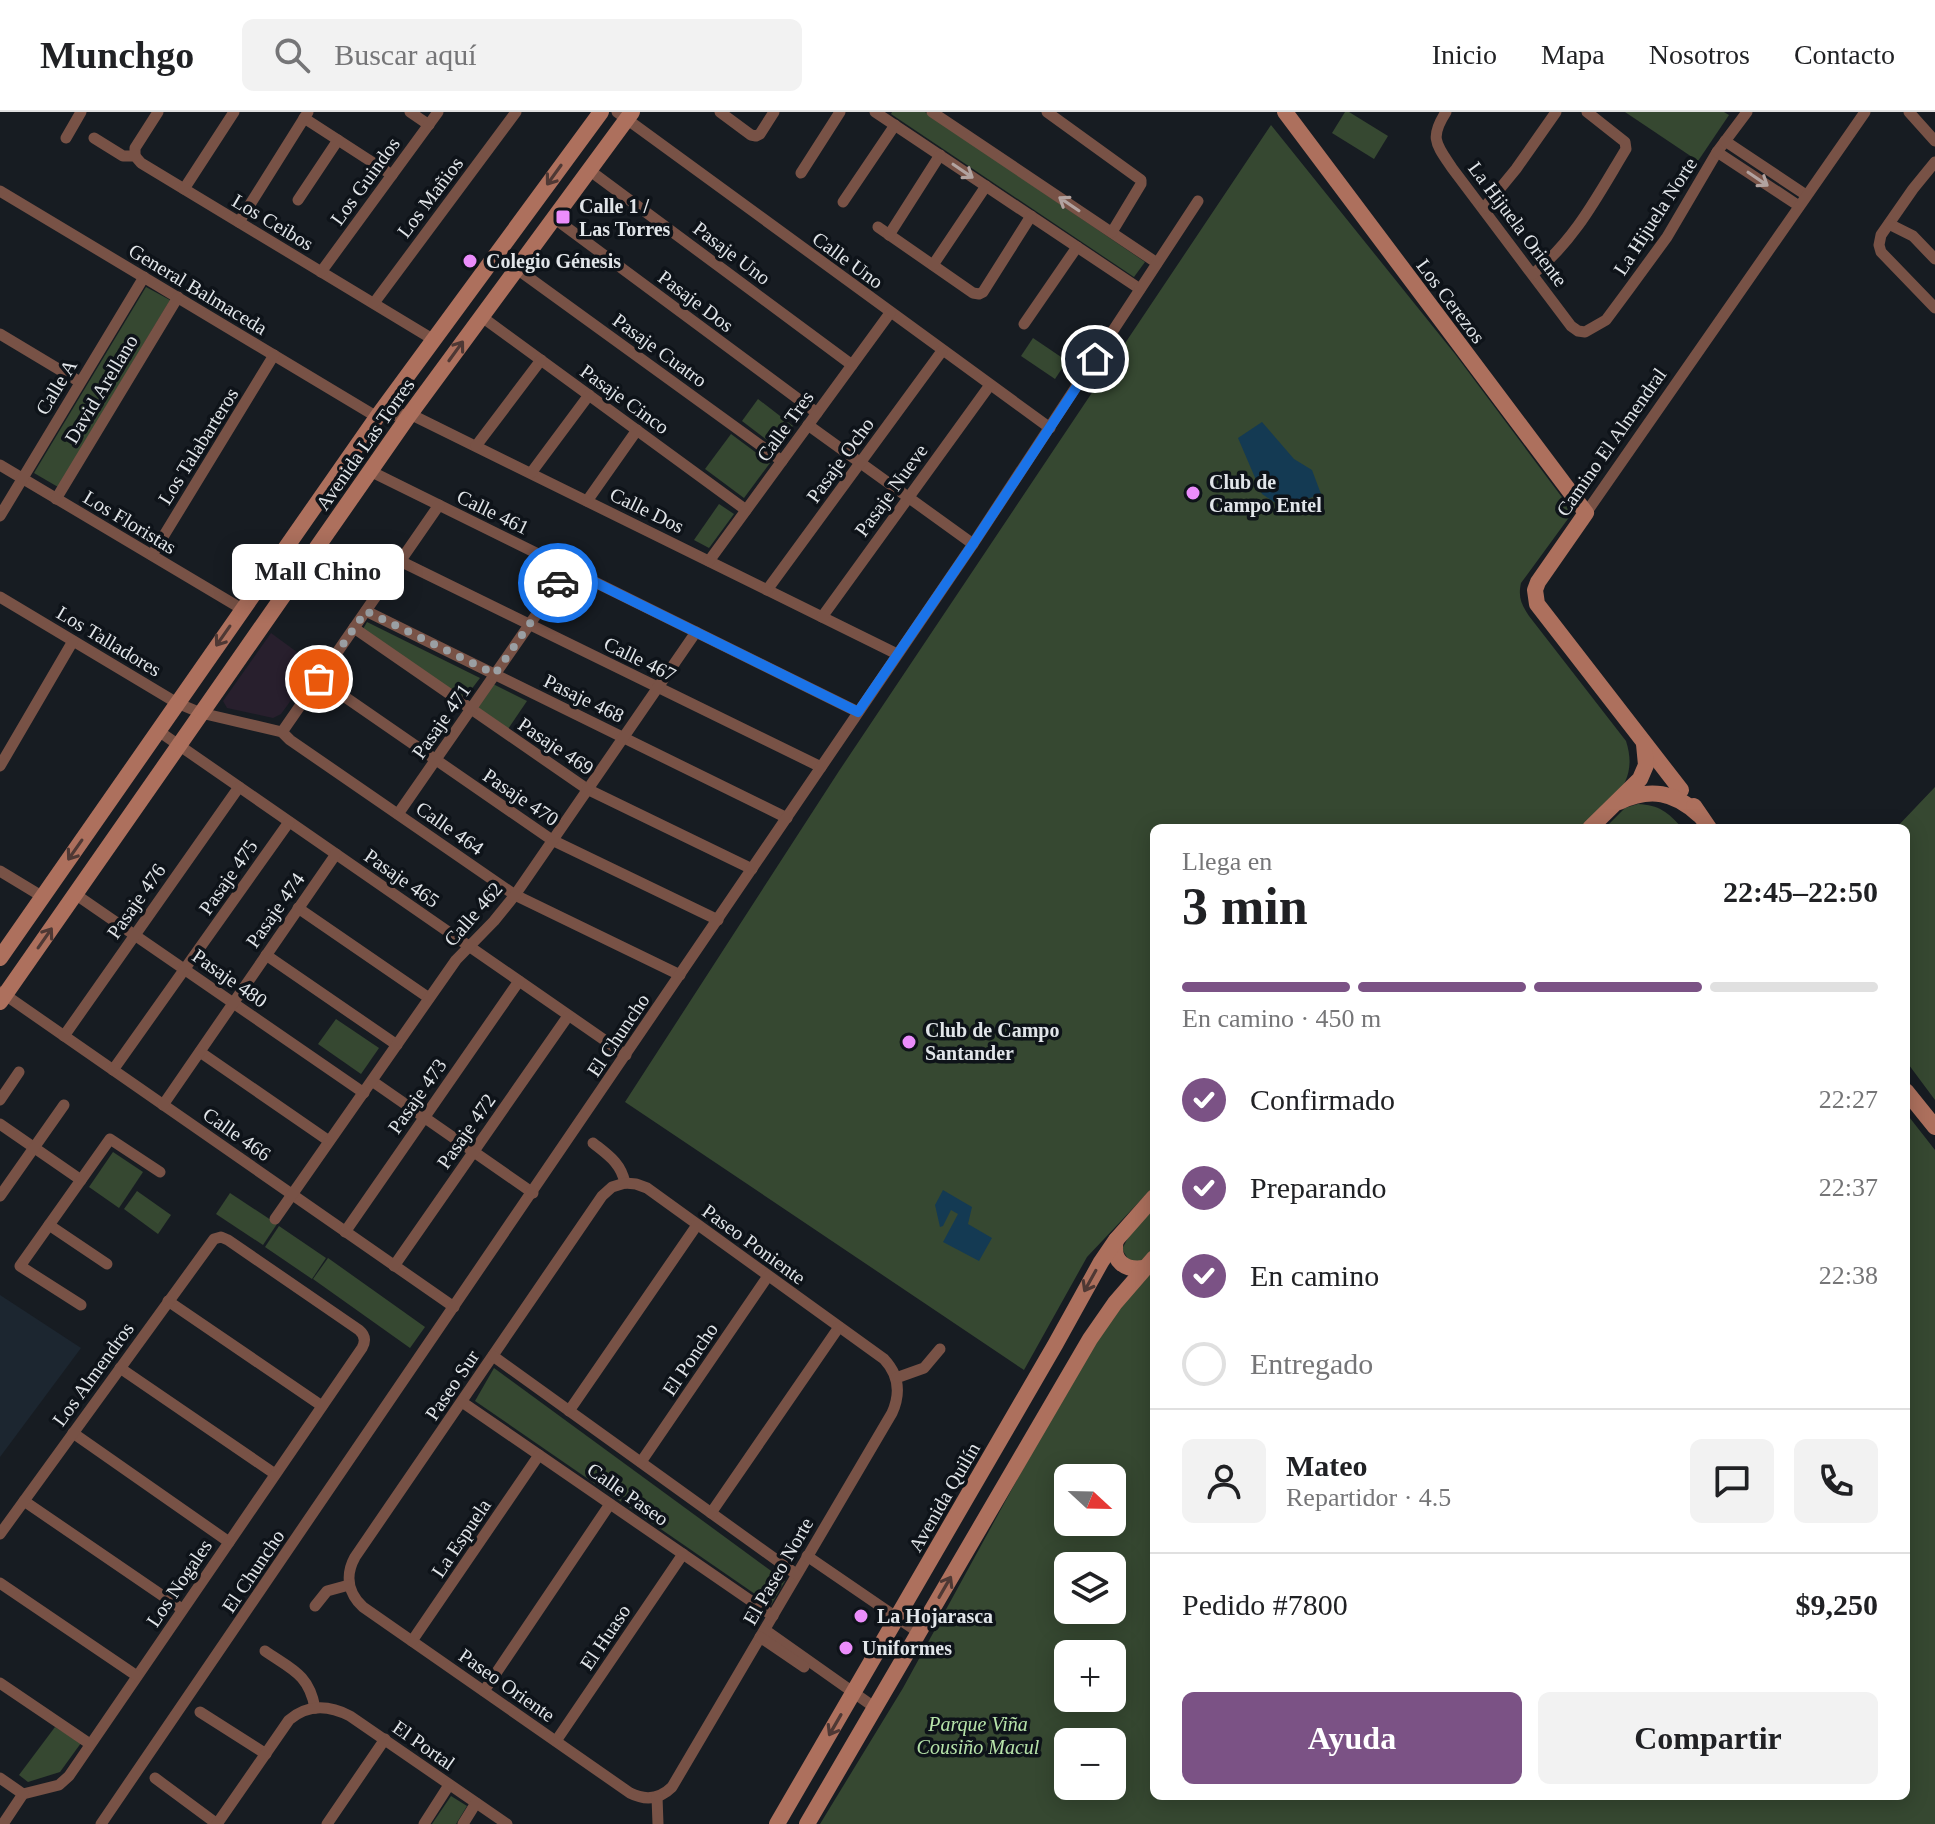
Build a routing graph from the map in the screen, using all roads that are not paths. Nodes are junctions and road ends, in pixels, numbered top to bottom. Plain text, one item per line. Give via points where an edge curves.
1 (81, 112) edge
2 (158, 112) edge
3 (234, 112) edge
4 (410, 112) edge
5 (438, 112) edge
6 (516, 112) edge
7 (601, 112) edge
8 (720, 112) edge
9 (774, 112) edge
10 (840, 112) edge
11 (932, 112) edge
12 (1047, 112) edge
13 (1285, 112) edge
14 (1446, 112) edge
15 (1556, 112) edge
16 (1587, 112) edge
17 (1747, 112) edge
18 (1865, 112) edge
19 (1909, 112) edge
20 (879, 113) edge
21 (625, 114) edge
22 (306, 115) edge
23 (429, 125) junction
24 (895, 125) junction
25 (66, 138) dead end
26 (94, 138) dead end
27 (338, 140) junction
28 (1725, 141) junction
29 (1935, 141) edge
30 (1717, 152) junction
31 (940, 155) junction
32 (135, 156) junction
33 (1935, 162) edge
34 (589, 170) junction
35 (801, 173) dead end
36 (392, 175) junction
37 (986, 186) junction
38 (184, 189) junction
39 (0, 191) edge
40 (1806, 195) junction
41 (298, 200) dead end
42 (1198, 201) dead end
43 (843, 202) dead end
44 (1799, 206) junction
45 (1484, 208) junction
46 (1031, 216) junction
47 (554, 218) junction
48 (239, 222) junction
49 (1889, 224) junction
50 (878, 227) dead end
51 (1112, 232) junction
52 (889, 235) junction
53 (1077, 247) junction
54 (1935, 259) edge
55 (1157, 263) junction
56 (933, 265) junction
57 (517, 269) junction
58 (321, 272) junction
59 (1533, 274) junction
60 (144, 277) junction
61 (1140, 289) junction
62 (178, 297) junction
63 (374, 303) junction
64 (1934, 306) edge
65 (890, 313) junction
66 (482, 317) junction
67 (1024, 324) dead end
68 (1585, 332) joint
69 (0, 334) edge
70 (434, 340) junction
71 (942, 351) junction
72 (274, 355) junction
73 (541, 360) junction
74 (852, 365) junction
75 (80, 382) junction
76 (990, 385) junction
77 (589, 395) junction
78 (817, 413) junction
79 (410, 414) junction
80 (377, 417) junction
81 (808, 425) junction
82 (1050, 428) junction
83 (637, 430) junction
84 (476, 446) junction
85 (782, 461) junction
86 (860, 462) junction
87 (0, 465) edge
88 (370, 471) junction
89 (531, 473) junction
90 (22, 479) junction
91 (908, 497) junction
92 (56, 499) junction
93 (587, 501) junction
94 (439, 505) junction
95 (746, 510) junction
96 (1586, 513) junction
97 (0, 516) edge
98 (973, 544) junction
99 (152, 555) junction
100 (400, 561) junction
101 (709, 561) junction
102 (568, 569) junction
103 (767, 590) junction
104 (0, 597) edge
105 (242, 609) junction
106 (366, 611) junction
107 (822, 617) junction
108 (529, 624) junction
109 (354, 628) junction
110 (696, 632) junction
111 (73, 641) junction
112 (897, 654) junction
113 (495, 674) junction
114 (319, 679) junction
115 (658, 687) junction
116 (177, 703) junction
117 (471, 709) junction
118 (858, 712) junction
119 (201, 713) junction
120 (157, 730) junction
121 (282, 732) junction
122 (623, 737) junction
123 (1643, 743) junction
124 (178, 745) junction
125 (435, 759) junction
126 (1657, 760) junction
127 (0, 766) edge
128 (821, 767) junction
129 (1645, 786) junction
130 (239, 787) junction
131 (587, 789) junction
132 (1681, 790) junction
133 (398, 814) junction
134 (787, 818) junction
135 (289, 822) junction
136 (1704, 822) edge
137 (1594, 824) edge
138 (552, 840) junction
139 (336, 854) junction
140 (752, 869) junction
141 (0, 871) edge
142 (75, 894) junction
143 (515, 895) junction
144 (43, 897) junction
145 (298, 908) junction
146 (718, 920) junction
147 (135, 935) junction
148 (469, 947) junction
149 (266, 955) junction
150 (0, 958) edge
151 (184, 969) junction
152 (680, 975) junction
153 (519, 981) junction
154 (2, 996) edge
155 (429, 998) junction
156 (233, 1003) junction
157 (568, 1016) junction
158 (64, 1036) junction
159 (397, 1045) junction
160 (200, 1052) junction
161 (626, 1055) junction
162 (113, 1070) junction
163 (19, 1072) dead end
164 (372, 1081) junction
165 (364, 1093) junction
166 (1910, 1096) edge
167 (0, 1100) edge
168 (64, 1105) dead end
169 (163, 1105) junction
170 (424, 1118) junction
171 (0, 1124) edge
172 (1935, 1127) edge
173 (329, 1141) junction
174 (593, 1143) dead end
175 (34, 1148) junction
176 (474, 1152) junction
177 (160, 1172) dead end
178 (81, 1180) junction
179 (625, 1183) junction
180 (533, 1193) junction
181 (292, 1195) junction
182 (0, 1196) edge
183 (1150, 1202) edge
184 (275, 1219) dead end
185 (49, 1225) junction
186 (697, 1225) junction
187 (345, 1232) junction
188 (1116, 1240) junction
189 (1149, 1263) edge
190 (107, 1264) dead end
191 (394, 1266) junction
192 (768, 1276) junction
193 (168, 1301) junction
194 (81, 1305) dead end
195 (454, 1307) junction
196 (839, 1327) junction
197 (365, 1338) joint
198 (940, 1349) dead end
199 (493, 1356) junction
200 (120, 1368) junction
201 (896, 1378) junction
202 (462, 1402) junction
203 (322, 1406) junction
204 (569, 1411) junction
205 (73, 1433) junction
206 (539, 1455) junction
207 (641, 1462) junction
208 (275, 1474) junction
209 (24, 1501) junction
210 (610, 1504) junction
211 (711, 1513) junction
212 (0, 1534) edge
213 (229, 1542) junction
214 (683, 1554) junction
215 (807, 1556) junction
216 (796, 1574) junction
217 (0, 1583) edge
218 (349, 1585) junction
219 (315, 1606) dead end
220 (182, 1609) junction
221 (773, 1616) junction
222 (897, 1618) junction
223 (918, 1632) junction
224 (762, 1634) junction
225 (412, 1641) junction
226 (265, 1651) dead end
227 (137, 1676) junction
228 (0, 1683) edge
229 (846, 1690) junction
230 (484, 1691) junction
231 (874, 1707) junction
232 (315, 1708) junction
233 (200, 1712) dead end
234 (385, 1739) junction
235 (556, 1741) junction
236 (90, 1744) junction
237 (266, 1754) junction
238 (0, 1778) edge
239 (155, 1778) dead end
240 (449, 1785) junction
241 (23, 1794) junction
242 (657, 1797) junction
243 (476, 1803) junction
244 (3, 1824) edge
245 (101, 1824) edge
246 (217, 1824) edge
247 (327, 1824) edge
248 (424, 1824) edge
249 (463, 1824) edge
250 (507, 1824) edge
251 (658, 1824) edge
252 (777, 1824) edge
253 (807, 1824) edge

1 - 25 street
2 - 32 street
3 - 38 street
4 - 23 street
5 - 23 street, Los Guindos
6 - 63 street, Los Mañios
7 -> 70 main road, Avenida Las Torres
8 - 9 street via 756,136
10 - 35 street
51 -> 11 street
12 - 51 street via 1141,180
13 - 96 main road, Los Cerezos
14 - 45 street, La Hijuela Oriente via 1436,128 1438,145
15 - 45 street
16 - 59 street via 1625,142 1626,149 1579,228
17 - 28 street, La Hijuela Norte
18 - 40 street, Camino El Almendral
19 - 29 street
20 - 24 street
21 - 34 main road, Avenida Las Torres
21 - 65 street, Calle Uno
22 - 27 street
22 - 48 street
23 - 36 street, Los Guindos
24 - 31 street
24 - 43 street
26 - 32 street, Los Ceibos via 123,156
27 - 36 street
27 - 41 street
28 - 30 street, La Hijuela Norte
28 - 40 street
30 -> 44 street
30 - 68 street, La Hijuela Norte via 1629,289 1606,320
31 -> 37 street
31 - 52 street
32 - 38 street, Los Ceibos
33 - 49 street
34 - 47 main road, Avenida Las Torres
34 - 74 street, Pasaje Uno
36 - 58 street, Los Guindos
37 - 46 street
37 - 56 street
38 - 48 street, Los Ceibos
39 - 60 street, General Balmaceda
40 - 44 street, Camino El Almendral
42 - 55 street, El Chuncho
44 - 96 street, Camino El Almendral
45 - 59 street, La Hijuela Oriente
46 - 53 street
46 - 56 street via 981,293 973,293
47 - 57 main road, Avenida Las Torres
47 - 78 street, Pasaje Dos
48 - 58 street, Los Ceibos
49 - 54 street via 1913,236
49 - 64 street via 1880,239 1881,252
50 - 52 street
51 - 55 street
52 - 56 street
53 - 61 street
53 - 67 street
55 - 61 street, El Chuncho
57 - 66 main road, Avenida Las Torres
57 - 85 street, Pasaje Cuatro
58 - 63 street, Los Ceibos
59 - 68 street, La Hijuela Oriente via 1571,326
60 - 62 street, General Balmaceda
60 - 75 street, Calle A
61 - 82 street, El Chuncho
62 - 72 street, General Balmaceda
62 - 92 street, David Arellano
63 - 70 street, Los Ceibos
65 - 71 street, Calle Uno
65 - 74 street, Calle Tres
66 - 73 street, Pasaje Cinco
79 -> 66 main road, Avenida Las Torres
69 - 75 street
70 - 80 main road, Avenida Las Torres
71 - 76 street, Calle Uno
71 - 86 street, Pasaje Ocho
72 - 80 street, General Balmaceda
72 - 99 street, Los Talabarteros
73 - 77 street, Pasaje Cinco
73 - 84 street
74 - 78 street, Calle Tres
75 - 90 street, Calle A
76 - 82 street, Calle Uno
76 - 91 street, Pasaje Nueve
77 - 83 street, Pasaje Cinco
77 - 89 street
78 - 81 street, Calle Tres
79 - 80 street
79 - 84 street, Calle Dos
79 - 88 main road, Avenida Las Torres
80 - 105 main road, Avenida Las Torres
81 - 85 street, Calle Tres
81 - 86 street
82 - 98 street, El Chuncho
83 - 93 street
83 - 95 street, Pasaje Cinco
84 - 89 street, Calle Dos
85 - 95 street, Calle Tres
86 - 91 street
86 - 103 street, Pasaje Ocho
87 - 90 street, Los Floristas
88 - 94 street, Calle 461
88 - 119 main road, Avenida Las Torres
89 - 93 street, Calle Dos
90 - 92 street, Los Floristas
90 - 97 street, Calle A
91 - 98 street
91 - 107 street, Pasaje Nueve
92 - 99 street, Los Floristas
93 - 101 street, Calle Dos
94 - 100 street
94 - 102 street, Calle 461
95 - 101 street, Calle Tres
96 - 123 main road, Camino El Almendral via 1538,582 1535,597
98 - 112 street, El Chuncho
99 - 105 street, Los Floristas
100 - 106 street
100 - 108 street, Calle 467
101 - 103 street, Calle Dos
102 - 108 street, Pasaje 471
102 - 110 street, Calle 461
103 - 107 street, Calle Dos
104 - 111 street, Los Talladores
105 -> 116 main road, Avenida Las Torres
106 - 109 street
106 - 113 street, Pasaje 468
107 - 112 street, Calle Dos
108 - 113 street, Pasaje 471
108 - 115 street, Calle 467
109 - 114 street
109 - 117 street, Pasaje 469
110 - 115 street, Calle 462
110 - 118 street, Calle 461
111 - 116 street, Los Talladores
111 - 127 street
112 - 118 street, El Chuncho
113 - 117 street, Pasaje 471
113 - 122 street, Pasaje 468
114 - 121 street
114 - 125 street, Pasaje 470
115 - 122 street, Calle 462
115 - 128 street, Calle 467
116 - 119 street, Los Talladores
116 - 120 main road, Avenida Las Torres
117 - 125 street, Pasaje 471
117 - 131 street, Pasaje 469
118 - 128 street, El Chuncho
119 - 121 street, Calle 464
119 - 124 main road, Avenida Las Torres
120 - 124 street, Pasaje 465
120 -> 144 main road, Avenida Las Torres
121 - 133 street, Calle 464
122 - 131 street, Calle 462
122 - 134 street, Pasaje 468
123 - 126 main road, Camino El Almendral
123 - 129 main road via 1646,765 1640,779
124 - 130 street, Pasaje 465
124 - 142 main road, Avenida Las Torres
125 - 133 street, Pasaje 471
125 - 138 street, Pasaje 470
126 - 129 main road via 1657,771
126 - 132 main road, Camino El Almendral
128 - 134 street, El Chuncho
129 - 132 main road via 1668,784
129 - 136 main road via 1684,802
129 - 137 main road
130 - 135 street, Pasaje 465
130 - 147 street, Pasaje 476
131 - 138 street, Calle 462
131 - 140 street, Pasaje 469
132 - 136 main road
133 - 143 street, Calle 464
134 - 140 street, El Chuncho
135 - 139 street, Pasaje 465
135 - 151 street, Pasaje 475
138 - 143 street, Calle 462
138 - 146 street, Pasaje 470
139 - 145 street, Pasaje 474
139 - 148 street, Pasaje 465
140 - 146 street, El Chuncho
141 - 144 street
142 - 147 street, Pasaje 480
154 -> 142 main road, Avenida Las Torres
143 - 148 street, Calle 462
143 - 152 street, Calle 464
144 - 150 main road, Avenida Las Torres
145 - 149 street, Pasaje 474
145 - 155 street
146 - 152 street, El Chuncho
147 - 151 street, Pasaje 480
147 - 158 street, Pasaje 476
148 - 153 street, Pasaje 465
148 - 155 street, Calle 462
149 - 156 street, Pasaje 474
149 - 159 street
151 - 156 street, Pasaje 480
151 - 162 street, Pasaje 475
152 - 161 street, El Chuncho
153 - 157 street, Pasaje 465
153 - 170 street, Pasaje 473
154 - 158 street, Calle 466
155 - 159 street, Calle 462
156 - 160 street, Pasaje 474
156 - 165 street, Pasaje 480
157 - 161 street, Pasaje 465
157 - 176 street, Pasaje 472
158 - 162 street, Calle 466
159 - 164 street, Calle 462
160 - 169 street, Pasaje 474
160 - 173 street
161 - 180 street, El Chuncho
162 - 169 street, Calle 466
163 - 167 street
164 - 165 street, Calle 462
164 - 170 street
165 - 173 street, Calle 462
166 - 172 main road
168 - 175 street
169 - 181 street, Calle 466
170 - 176 street
170 - 187 street, Pasaje 473
171 - 175 street
173 - 181 street, Calle 462
174 - 179 street via 616,1163
175 - 178 street
175 - 182 street
176 - 180 street
176 - 191 street, Pasaje 472
177 - 178 street via 110,1139
178 - 185 street
179 - 186 street, Paseo Poniente via 647,1188
179 - 199 street, Paseo Sur via 602,1196
180 - 195 street, El Chuncho
181 - 184 street, Calle 462
181 - 187 street, Calle 466
183 - 188 main road, Avenida Quilín
185 - 190 street
185 - 194 street via 20,1266
186 - 192 street, Paseo Poniente
186 - 204 street
187 - 191 street, Calle 466
188 - 189 main road via 1115,1254 1123,1265
188 -> 222 main road, Avenida Quilín
223 -> 189 main road via 1090,1339
191 - 195 street, Calle 466
192 - 196 street, Paseo Poniente
192 - 207 street, El Poncho
193 - 197 street, Los Almendros via 210,1243 225,1238
193 - 200 street, Los Almendros
193 - 203 street
195 - 245 street, El Chuncho
196 - 201 street, Paseo Poniente via 884,1359
196 - 211 street
197 - 203 street, Los Nogales
198 - 201 street via 924,1368
199 - 202 street, Paseo Sur
199 - 204 street, Calle Paseo
200 - 205 street, Los Almendros
200 - 208 street
201 - 215 street, El Paseo Norte via 892,1413
202 - 206 street, Calle Paseo
202 - 218 street, Paseo Sur via 355,1557
203 - 208 street, Los Nogales
204 - 207 street, Calle Paseo
205 - 209 street, Los Almendros
205 - 213 street
206 - 210 street, Calle Paseo
206 - 225 street, La Espuela
207 - 211 street, Calle Paseo
208 - 213 street, Los Nogales
209 - 212 street, Los Almendros
209 - 220 street
210 - 214 street, Calle Paseo
210 - 230 street
211 - 216 street, Calle Paseo
213 - 220 street, Los Nogales
214 - 221 street, Calle Paseo
214 - 235 street, El Huaso
215 - 216 street, El Paseo Norte
215 - 222 street
216 - 221 street, El Paseo Norte
217 - 227 street
218 - 219 street via 327,1591
218 - 225 street, Paseo Oriente via 363,1607
220 - 227 street, Los Nogales
221 - 224 street, El Paseo Norte
222 - 223 street
222 - 229 main road, Avenida Quilín
223 - 231 main road
224 - 229 street
224 - 242 street, El Paseo Norte via 672,1787
225 - 230 street, Paseo Oriente
226 - 232 street via 306,1681
227 - 236 street, Los Nogales
228 - 236 street
229 - 231 street
229 -> 252 main road, Avenida Quilín
230 - 235 street, Paseo Oriente
231 - 253 main road
232 - 234 street, El Portal via 341,1711
232 - 237 street via 294,1716
233 - 237 street
234 - 240 street, El Portal
234 - 247 street
235 - 242 street, Paseo Oriente via 630,1793
236 - 241 street, Los Nogales via 63,1782
237 - 246 street
238 - 241 street
239 - 246 street
240 - 243 street, El Portal
240 - 248 street
241 - 244 street
242 - 251 street
243 - 249 street
243 - 250 street, El Portal

